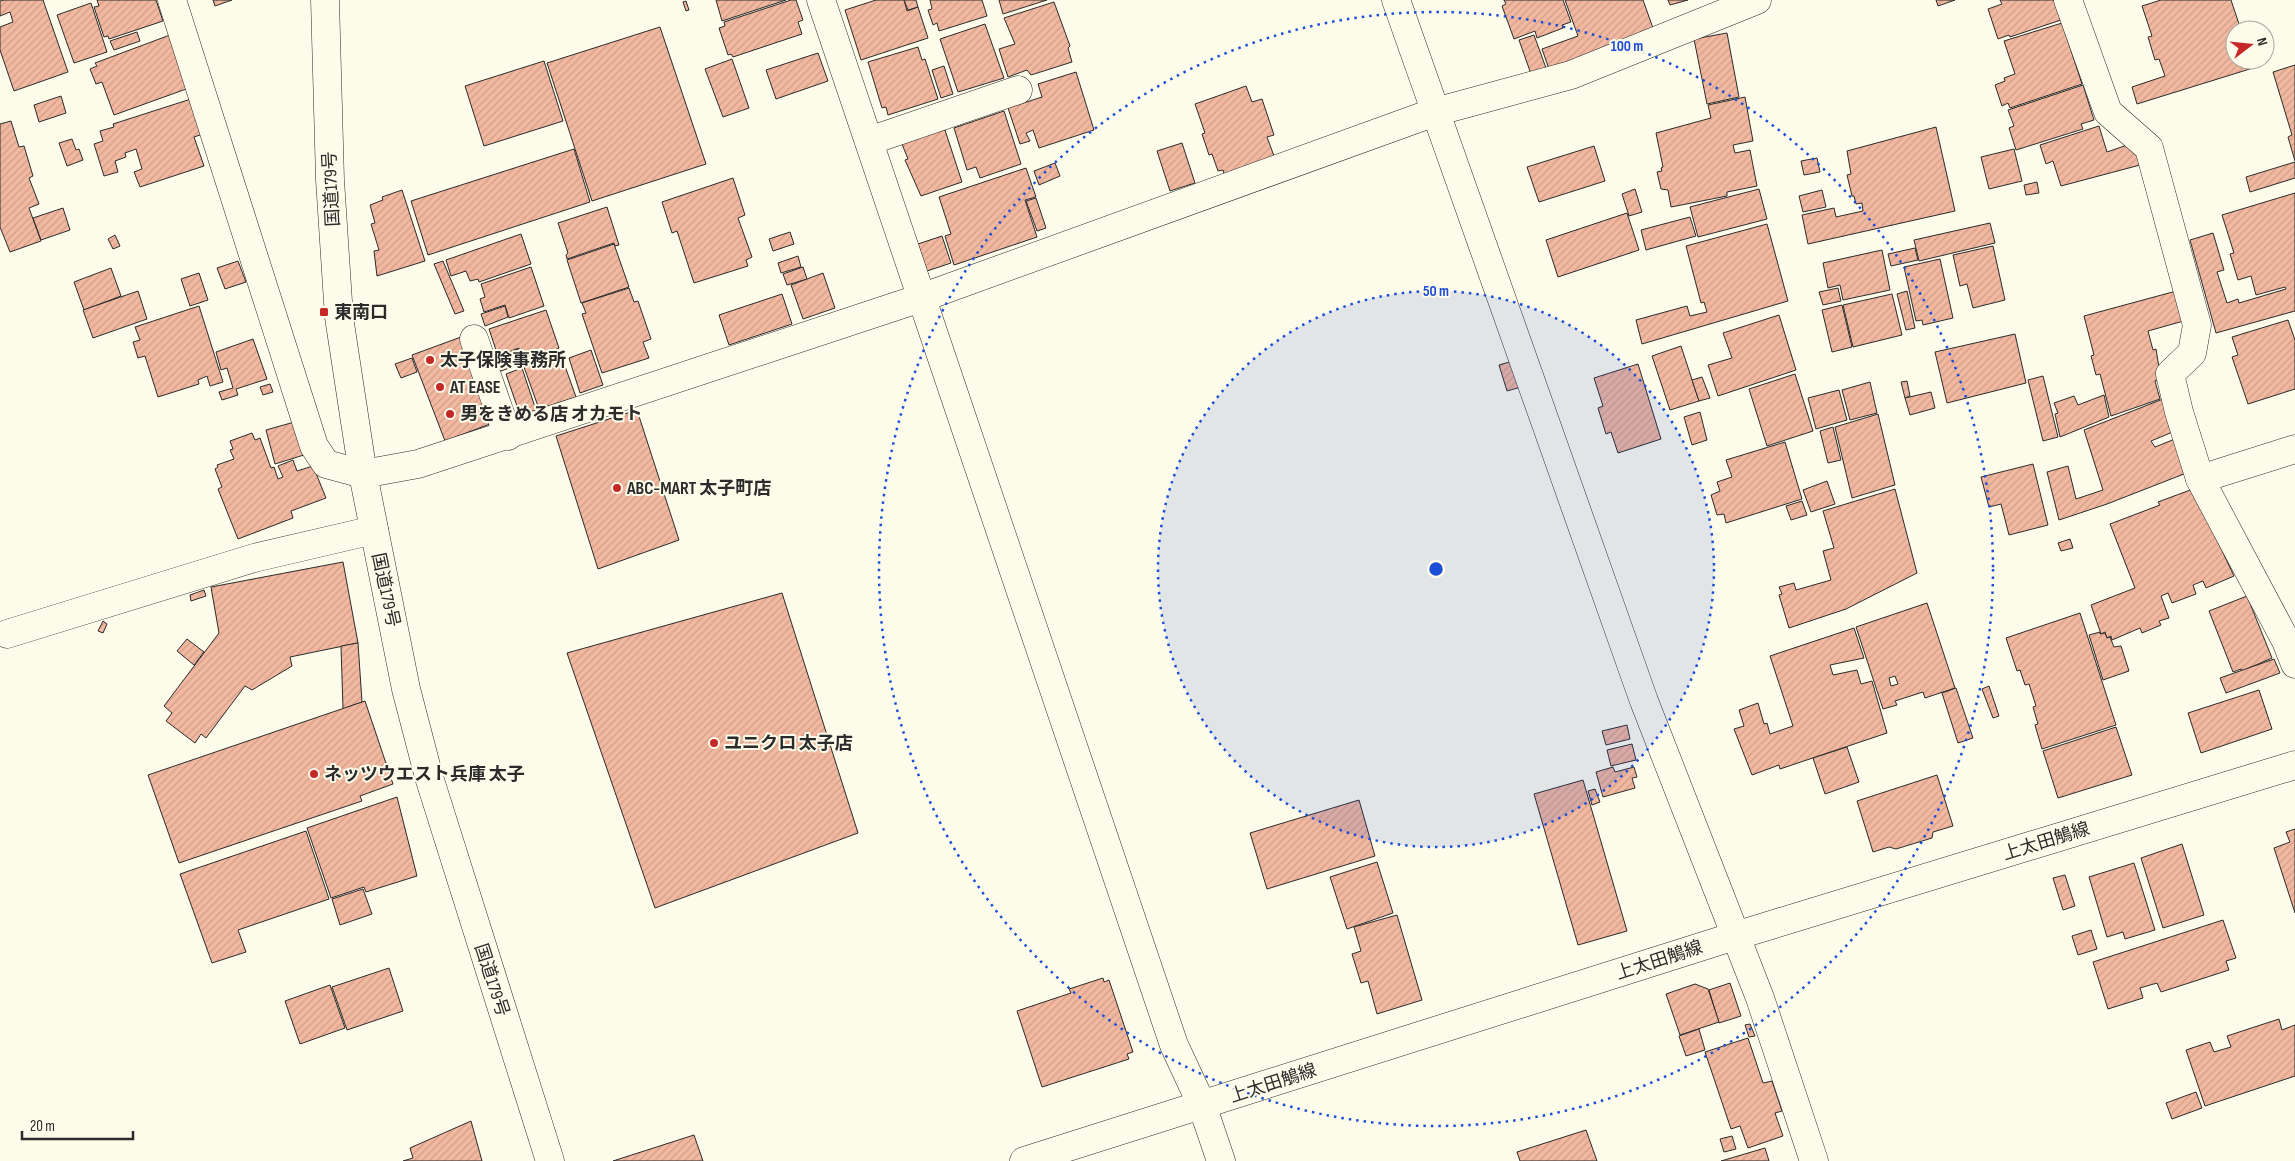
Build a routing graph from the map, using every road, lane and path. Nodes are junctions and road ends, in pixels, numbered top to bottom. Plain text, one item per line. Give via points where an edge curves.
1 (172, 0) edge
2 (325, 0) edge
3 (821, 0) edge
4 (1396, 0) edge
5 (1757, 0) edge
6 (2068, 0) edge
7 (1018, 90) dead end
8 (1435, 112) junction
9 (869, 141) junction
10 (921, 298) junction
11 (474, 339) dead end
12 (508, 436) junction
13 (2295, 449) edge
14 (363, 474) junction
15 (2200, 479) junction
16 (374, 530) junction
17 (7, 634) dead end
18 (2295, 664) edge
19 (2295, 765) edge
20 (1735, 936) junction
21 (1202, 1105) junction
22 (550, 1161) edge
23 (1024, 1161) edge
24 (1220, 1161) edge
25 (1814, 1161) edge

1 - 14 main road via 314,446 326,464
2 - 14 main road, 国道179号 via 330,180 339,317
3 - 9 main road
4 - 8 main road
5 - 8 main road via 1571,74
6 - 15 main road via 2108,112 2149,148 2197,325 2192,353 2170,374
7 - 9 main road
8 - 10 main road
8 - 20 main road via 1644,701
9 - 10 main road
10 - 12 main road
10 - 21 main road via 1174,1045
11 - 12 main road
12 - 14 main road via 418,464
13 - 15 main road
14 - 16 main road, 国道179号
15 - 18 main road via 2286,641
16 - 17 main road via 254,558
16 - 22 main road, 国道179号 via 406,689 429,777
19 - 20 main road, 上太田鵤線
20 - 21 main road, 上太田鵤線
20 - 25 main road via 1760,998
21 - 23 main road, 上太田鵤線
21 - 24 main road

